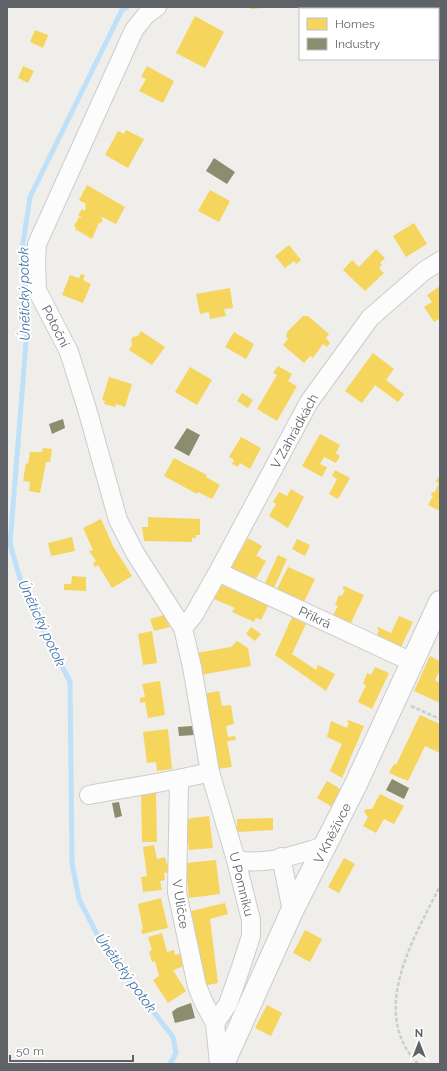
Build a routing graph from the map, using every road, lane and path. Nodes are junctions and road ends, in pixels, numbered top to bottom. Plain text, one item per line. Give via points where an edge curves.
1 (156, 7) edge
2 (440, 261) edge
3 (218, 572) junction
4 (440, 602) edge
5 (183, 628) junction
6 (412, 662) junction
7 (396, 698) junction
8 (440, 719) edge
9 (210, 772) junction
10 (179, 780) junction
11 (90, 795) dead end
12 (325, 846) junction
13 (281, 857) junction
14 (236, 860) junction
15 (440, 886) edge
16 (292, 912) junction
17 (215, 1023) junction
18 (219, 1064) edge
19 (223, 1064) edge
20 (418, 1064) edge

1 - 5 street, Potoční via 134,30 37,244 37,290 69,352 118,520 135,553
2 - 3 street, V Zahrádkách via 370,318 309,402
3 - 5 street, V Zahrádkách via 193,616
3 - 6 street, Příkrá
4 - 6 street, V Kněžívce
5 - 9 street
6 - 7 street, V Kněžívce
7 - 8 path
7 - 12 street, V Kněžívce
9 - 10 street
9 - 14 street, U Pomníku
10 - 11 street
10 - 17 street, V Uličce via 176,892 197,986
12 - 13 street
12 - 16 street, V Kněžívce
13 - 14 street via 250,863
13 - 16 street
14 - 17 street, U Pomníku via 251,920 251,936 228,1004
15 - 20 path via 407,952 396,995 395,1021 407,1053
16 - 19 street, V Kněžívce
17 - 18 street

